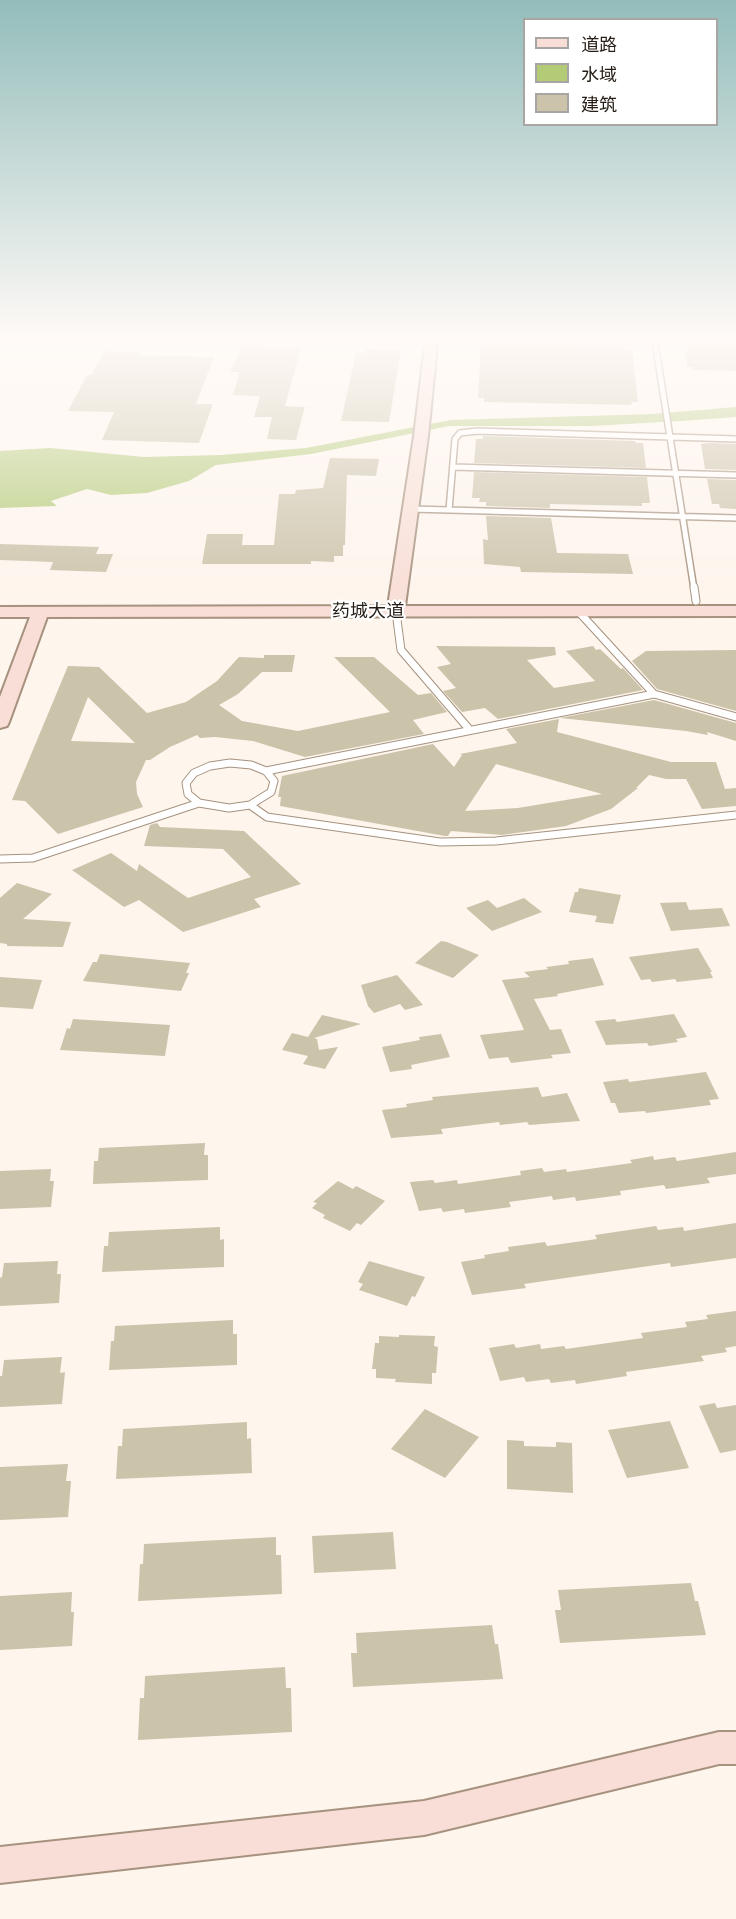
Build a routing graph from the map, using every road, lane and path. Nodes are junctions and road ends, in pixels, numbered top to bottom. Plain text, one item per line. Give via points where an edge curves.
1 (422, 426) edge
2 (668, 426) edge
3 (670, 437) junction
4 (736, 439) edge
5 (453, 467) junction
6 (675, 473) junction
7 (736, 474) edge
8 (411, 509) junction
9 (449, 510) junction
10 (682, 518) junction
11 (736, 518) edge
12 (736, 601) edge
13 (696, 602) junction
14 (0, 603) edge
15 (397, 607) junction
16 (578, 611) junction
17 (736, 611) edge
18 (0, 612) edge
19 (40, 612) junction
20 (654, 694) junction
21 (736, 717) edge
22 (0, 722) edge
23 (469, 729) junction
24 (267, 771) junction
25 (199, 803) junction
26 (250, 805) junction
27 (736, 815) edge
28 (0, 859) edge
29 (736, 1748) edge
30 (0, 1864) edge

1 - 8 main road
2 - 3 lane
3 - 4 lane
3 - 5 lane via 460,433 455,439
3 - 6 lane
5 - 6 lane
5 - 9 lane
6 - 7 lane
6 - 10 lane
8 - 9 lane
8 - 15 main road
9 - 10 lane
10 - 11 lane
10 - 13 lane
12 - 13 main road, 药城大道
13 - 15 main road, 药城大道
14 - 15 main road, 药城大道
15 - 16 main road, 药城大道
15 - 19 main road, 药城大道
15 - 23 lane via 400,650
16 - 17 main road, 药城大道
16 - 20 lane
18 - 19 main road, 药城大道
19 - 22 main road
20 - 21 lane
20 - 23 lane
23 - 24 lane
24 - 25 lane via 230,763 201,769 188,778 185,789
24 - 26 lane via 274,781 271,792
25 - 26 lane via 218,808
25 - 28 lane via 33,858
26 - 27 lane via 267,817 440,842 496,841
29 - 30 main road via 719,1748 424,1818

